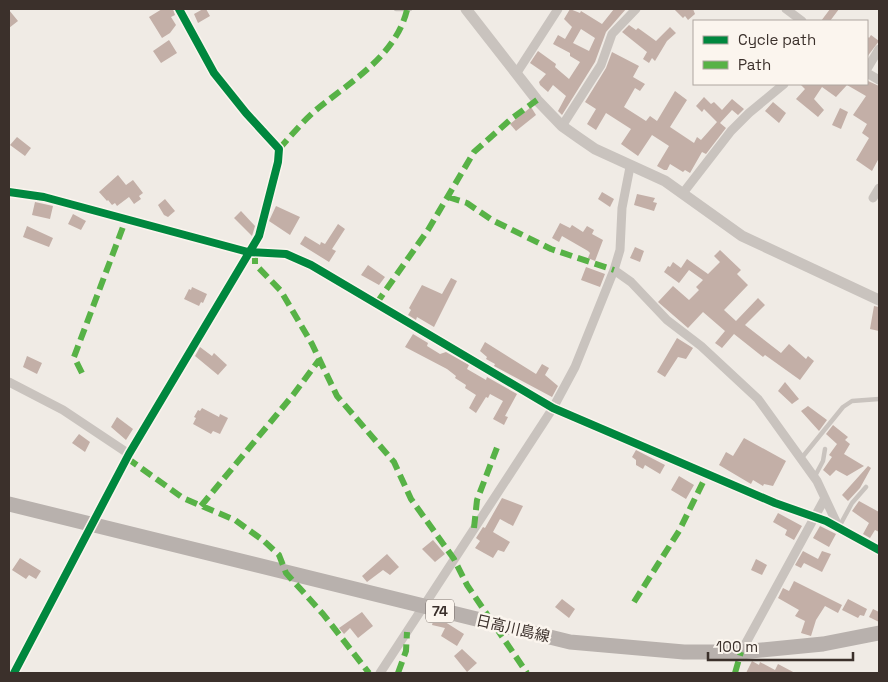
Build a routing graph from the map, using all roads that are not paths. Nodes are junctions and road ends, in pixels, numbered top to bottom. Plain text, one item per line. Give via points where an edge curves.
1 (179, 9) edge
2 (396, 9) edge
3 (410, 9) edge
4 (466, 9) edge
5 (558, 9) edge
6 (636, 9) edge
7 (786, 9) edge
8 (801, 20) edge
9 (879, 49) edge
10 (868, 67) edge
11 (516, 74) junction
12 (868, 74) edge
13 (879, 80) edge
14 (783, 85) edge
15 (562, 126) junction
16 (630, 166) junction
17 (879, 188) edge
18 (9, 192) edge
19 (683, 193) junction
20 (873, 198) dead end
21 (248, 252) junction
22 (614, 270) junction
23 (879, 300) edge
24 (9, 382) edge
25 (879, 399) edge
26 (553, 408) junction
27 (825, 449) dead end
28 (129, 454) junction
29 (800, 460) junction
30 (814, 478) junction
31 (866, 487) dead end
32 (825, 498) junction
33 (9, 504) edge
34 (813, 518) junction
35 (91, 525) junction
36 (839, 528) junction
37 (879, 550) edge
38 (423, 606) junction
39 (879, 633) edge
40 (741, 652) junction
41 (14, 673) edge
42 (380, 673) edge

1 - 21 street via 214,73 280,149 258,236
2 - 3 lane
4 - 11 street
5 - 11 street
6 - 15 street via 612,34 601,65
7 - 8 street
9 - 10 street
11 - 15 street
12 - 13 street
14 - 19 street via 731,131
15 - 16 street via 595,149
16 - 19 street via 665,181
16 - 22 street via 622,208 620,250
17 - 20 street
18 - 21 street via 44,197
19 - 23 street via 742,236
21 - 26 street via 286,254 311,265
21 - 28 street
22 - 26 street via 575,367
22 - 29 street via 758,399
24 - 28 street via 63,410
25 - 29 lane via 857,400 843,407
26 - 34 street
26 - 38 street
27 - 30 lane
28 - 35 street
29 - 30 street
30 - 32 street
31 - 36 lane via 852,502
32 - 34 street
32 - 36 street
33 - 35 main road, 日高川島線 / 74
34 - 36 street
34 - 40 street
35 - 38 main road, 日高川島線 / 74
35 - 41 street
36 - 37 street
38 - 40 main road, 日高川島線 / 74 via 570,642 684,652
38 - 42 street
39 - 40 main road, 日高川島線 / 74 via 823,644

